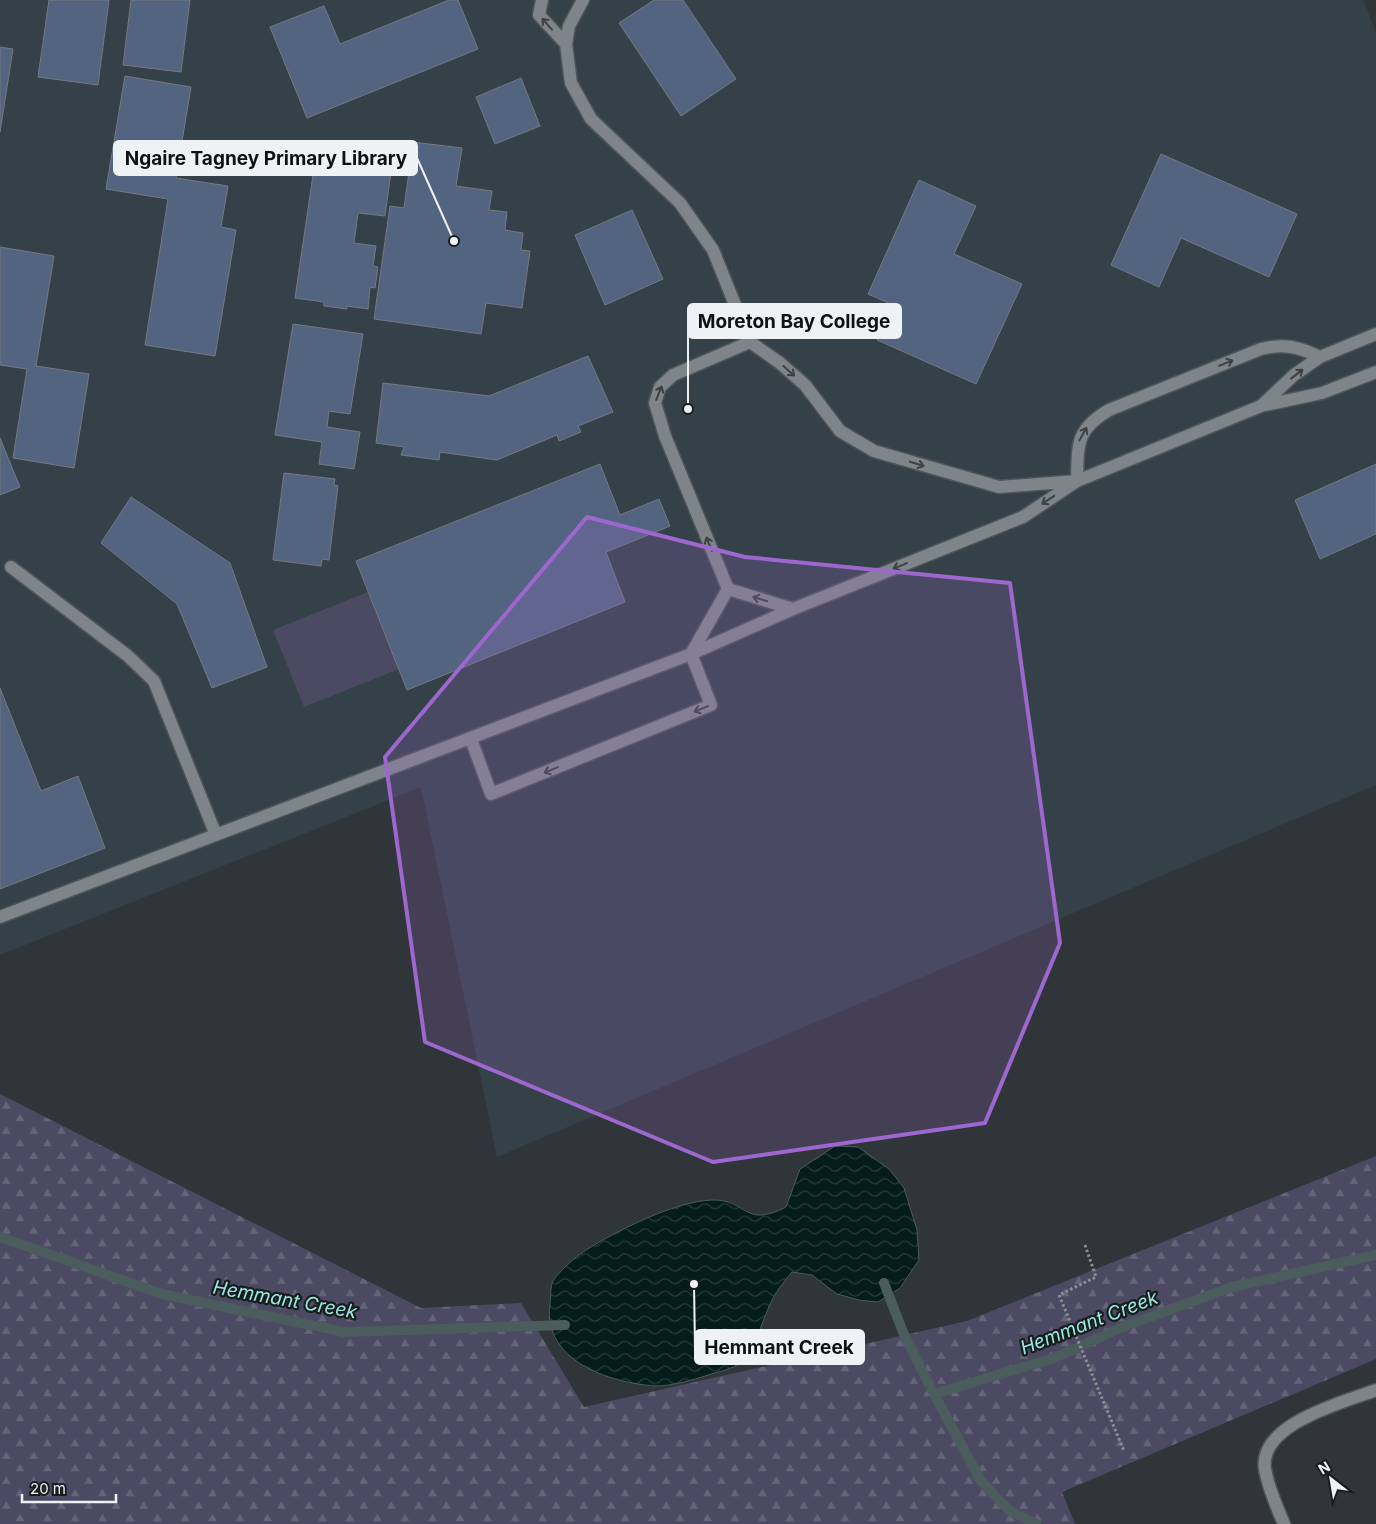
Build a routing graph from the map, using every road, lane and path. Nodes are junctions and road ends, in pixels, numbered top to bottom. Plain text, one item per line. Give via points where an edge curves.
1 (542, 0) edge
2 (583, 0) edge
3 (566, 44) junction
4 (1376, 334) edge
5 (750, 342) junction
6 (1320, 357) junction
7 (1376, 372) edge
8 (1260, 406) junction
9 (1077, 481) junction
10 (11, 567) dead end
11 (728, 589) junction
12 (793, 609) junction
13 (691, 654) junction
14 (471, 739) junction
15 (216, 835) junction
16 (0, 917) edge
17 (1084, 1245) dead end
18 (1376, 1390) edge
19 (1124, 1451) dead end
20 (1284, 1524) edge

3 -> 1 street via 539,14
2 - 3 street via 569,26
3 - 5 street via 571,82 591,119 680,203 713,250
4 - 6 street
5 -> 9 street via 805,386 840,431 874,451 999,487
11 -> 5 street via 665,436 655,403 660,387 673,375
8 -> 6 street via 1294,375
9 -> 6 street via 1078,443 1084,429 1094,418 1109,410 1269,347 1288,346
7 - 8 street via 1322,393
8 - 9 street
9 -> 12 street via 1023,517
10 - 15 street via 128,656 154,680
12 -> 11 street
11 - 13 street
12 - 13 street
13 - 14 street
13 -> 14 street via 711,705 492,794
14 - 15 street
15 - 16 street
17 - 19 path via 1096,1277 1059,1295
18 - 20 street via 1304,1417 1279,1435 1268,1449 1264,1468

